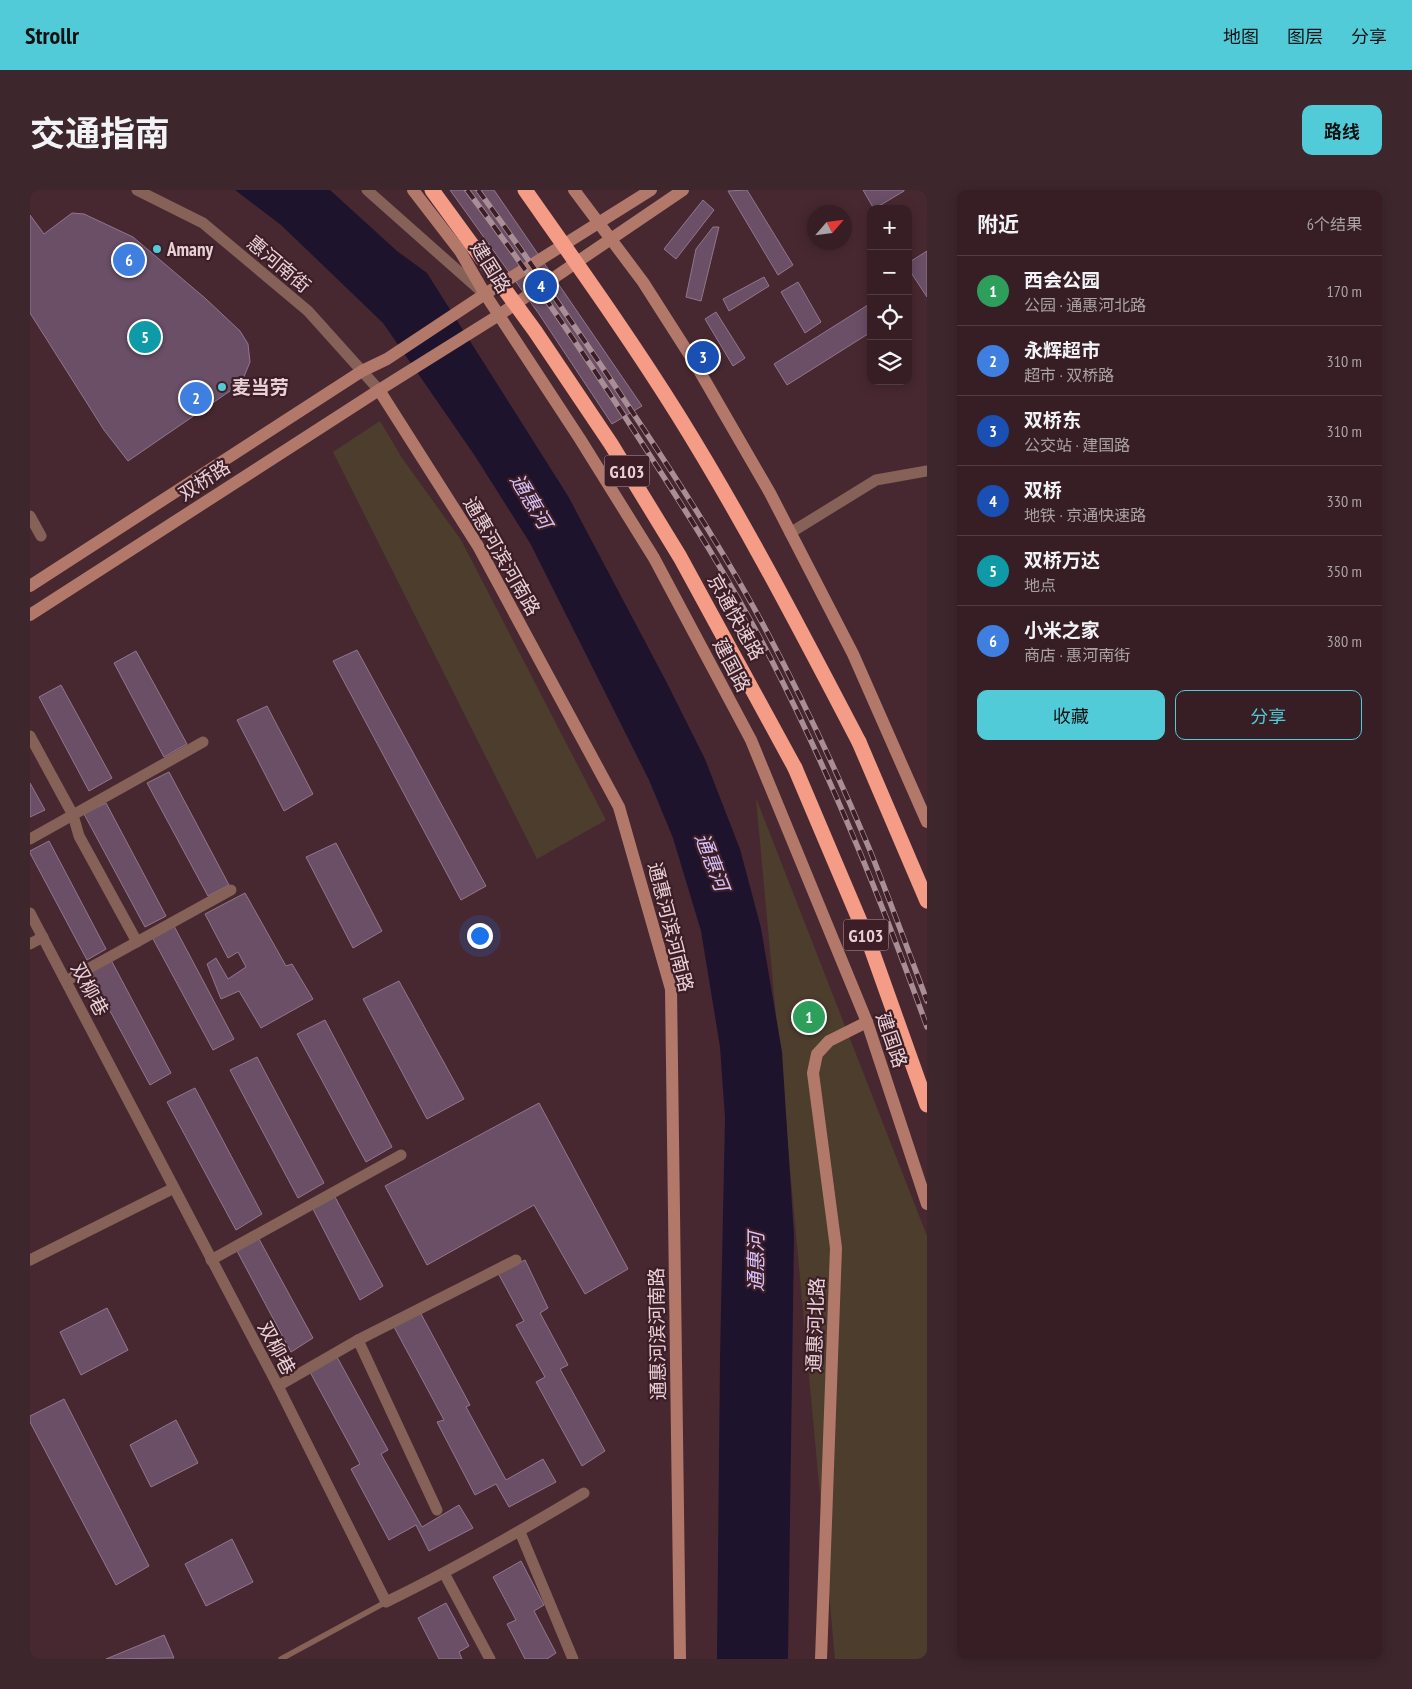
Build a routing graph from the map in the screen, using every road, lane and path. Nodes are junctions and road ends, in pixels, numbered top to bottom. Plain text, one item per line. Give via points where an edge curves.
1 (137, 190) edge
2 (367, 190) edge
3 (413, 190) edge
4 (432, 190) edge
5 (525, 190) edge
6 (574, 190) edge
7 (651, 190) edge
8 (683, 190) edge
9 (598, 224) junction
10 (611, 240) junction
11 (484, 294) junction
12 (500, 316) junction
13 (362, 370) junction
14 (379, 390) junction
15 (927, 471) edge
16 (30, 516) edge
17 (790, 533) junction
18 (41, 536) dead end
19 (30, 586) edge
20 (30, 615) edge
21 (30, 736) edge
22 (203, 742) dead end
23 (72, 815) junction
24 (927, 822) edge
25 (30, 839) edge
26 (231, 890) dead end
27 (927, 901) edge
28 (30, 913) edge
29 (43, 937) junction
30 (137, 942) junction
31 (30, 944) edge
32 (66, 981) junction
33 (867, 1022) junction
34 (927, 1105) edge
35 (401, 1155) dead end
36 (174, 1188) junction
37 (927, 1204) edge
38 (30, 1260) edge
39 (211, 1260) junction
40 (516, 1260) dead end
41 (358, 1340) junction
42 (278, 1386) junction
43 (584, 1493) dead end
44 (437, 1510) dead end
45 (520, 1532) junction
46 (444, 1573) junction
47 (386, 1602) junction
48 (281, 1659) edge
49 (490, 1659) edge
50 (573, 1659) edge
51 (680, 1659) edge
52 (821, 1659) edge

1 - 13 street, 惠河南街 via 203,223 308,311
2 - 11 street
3 - 11 main road, 建国路 via 460,250
4 - 34 highway, 京通快速路 / G103, bridge via 535,331 611,444 680,557 795,768 870,945
5 - 27 highway, bridge via 678,415 786,602 858,742
6 - 9 main road
7 - 9 main road
8 - 10 main road
9 - 10 main road
9 - 11 main road, 双桥路
10 - 12 main road, 双桥路
10 - 17 main road via 643,282 696,365
11 - 12 main road, 建国路
11 - 13 main road, 双桥路 via 387,359
12 - 14 main road, 双桥路
12 - 33 main road, 建国路 via 654,558 751,740
13 - 14 street, 惠河南街
13 - 19 main road, 双桥路
14 - 20 main road, 双桥路
14 - 51 main road, 通惠河滨河南路 via 478,546 619,806 671,989
15 - 17 street via 876,480
16 - 18 street
17 - 24 main road via 853,654
21 - 23 street
22 - 23 street
23 - 25 street
23 - 30 street via 79,836
26 - 30 street
28 - 29 street, 双柳巷
29 - 31 street
29 - 32 street, 双柳巷
30 - 32 street
32 - 36 street, 双柳巷
33 - 37 main road, 建国路
33 - 52 main road, 通惠河北路 via 829,1041 818,1054 813,1073 836,1248
35 - 39 street
36 - 38 street
36 - 39 street, 双柳巷
39 - 42 street, 双柳巷
40 - 41 street
41 - 42 street
41 - 44 street
42 - 47 street, 双柳巷
43 - 45 street
45 - 46 street
45 - 50 street
46 - 47 street
46 - 49 street
47 - 48 lane

